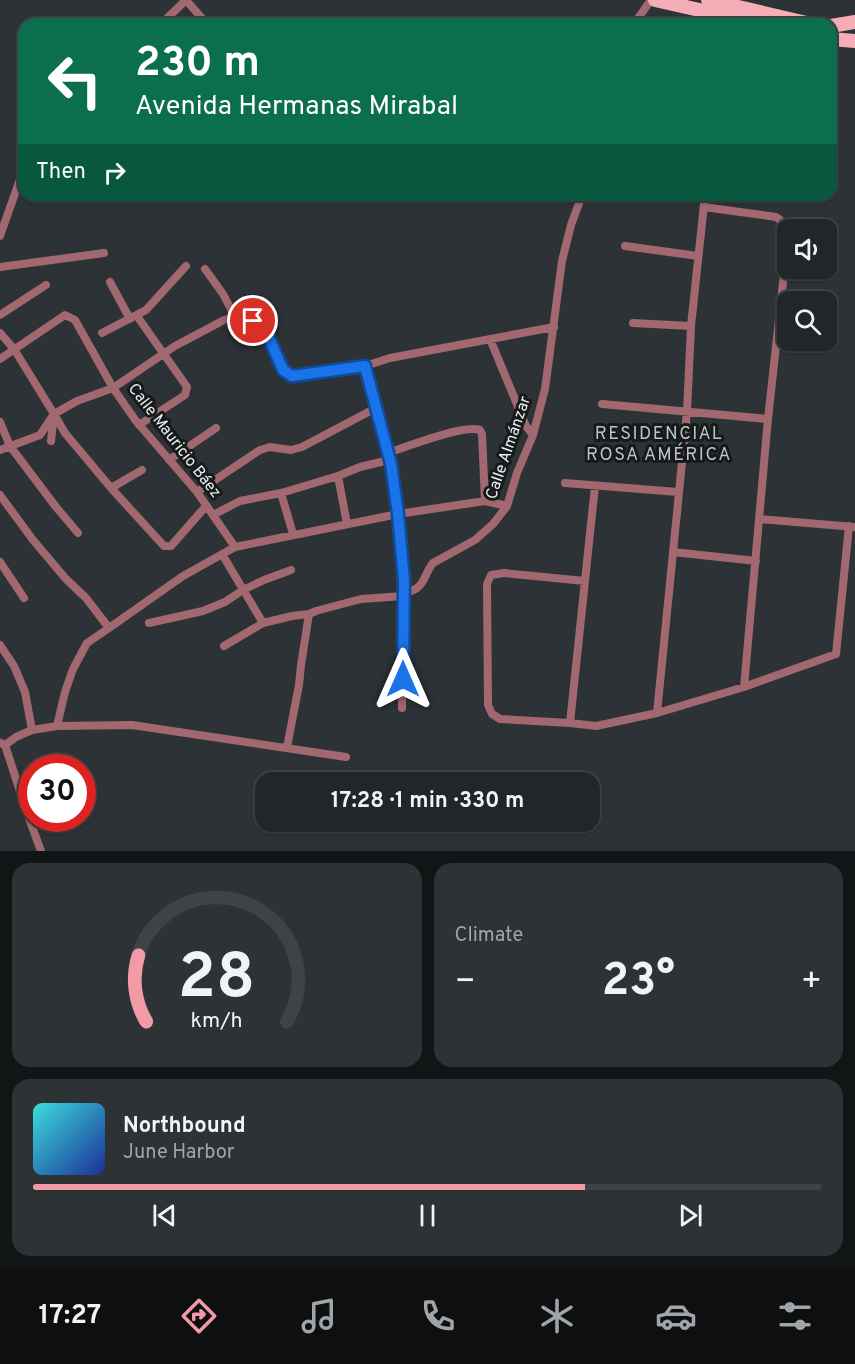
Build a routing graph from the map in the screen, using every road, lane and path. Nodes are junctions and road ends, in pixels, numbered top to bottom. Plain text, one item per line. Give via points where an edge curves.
1 (186, 0) edge
2 (653, 0) edge
3 (708, 0) edge
4 (727, 15) edge
5 (167, 18) edge
6 (202, 18) edge
7 (639, 18) edge
8 (755, 18) edge
9 (855, 22) edge
10 (837, 26) edge
11 (837, 28) edge
12 (855, 30) edge
13 (837, 40) edge
14 (855, 41) edge
15 (18, 185) edge
16 (580, 201) edge
17 (704, 201) edge
18 (704, 207) junction
19 (779, 219) edge
20 (0, 236) edge
21 (625, 246) dead end
22 (104, 253) dead end
23 (698, 256) junction
24 (186, 266) dead end
25 (0, 267) edge
26 (205, 269) dead end
27 (783, 279) edge
28 (110, 282) dead end
29 (46, 285) dead end
30 (0, 315) edge
31 (133, 317) junction
32 (235, 317) junction
33 (633, 323) dead end
34 (691, 326) junction
35 (554, 327) junction
36 (0, 333) edge
37 (102, 333) dead end
38 (490, 339) junction
39 (14, 349) junction
40 (165, 354) junction
41 (0, 359) edge
42 (365, 366) junction
43 (113, 388) junction
44 (602, 404) dead end
45 (376, 408) junction
46 (687, 412) junction
47 (54, 414) junction
48 (768, 419) junction
49 (0, 422) edge
50 (140, 425) junction
51 (216, 428) dead end
52 (533, 435) junction
53 (51, 441) dead end
54 (10, 446) junction
55 (0, 450) edge
56 (388, 457) junction
57 (169, 460) junction
58 (142, 470) dead end
59 (338, 476) junction
60 (565, 483) dead end
61 (596, 486) junction
62 (111, 488) junction
63 (197, 492) junction
64 (678, 492) junction
65 (281, 493) junction
66 (0, 495) edge
67 (485, 501) junction
68 (206, 506) junction
69 (507, 506) junction
70 (398, 514) junction
71 (213, 515) junction
72 (759, 519) junction
73 (347, 524) junction
74 (852, 527) edge
75 (78, 532) dead end
76 (293, 534) junction
77 (235, 547) junction
78 (673, 552) junction
79 (222, 554) junction
80 (756, 561) junction
81 (0, 562) edge
82 (291, 570) dead end
83 (585, 580) junction
84 (243, 590) junction
85 (404, 594) junction
86 (24, 598) dead end
87 (309, 614) junction
88 (149, 623) dead end
89 (262, 623) junction
90 (109, 628) junction
91 (0, 645) edge
92 (224, 646) dead end
93 (744, 687) junction
94 (402, 708) dead end
95 (657, 714) junction
96 (570, 723) junction
97 (57, 726) junction
98 (32, 730) junction
99 (2, 744) edge
100 (287, 747) junction
101 (346, 757) dead end
102 (41, 851) edge

1 - 5 street
1 - 6 street
2 - 4 main road
2 - 7 street
3 - 4 main road
4 - 8 main road
9 - 10 main road
11 - 12 main road
13 - 14 main road
15 - 20 street
16 - 35 street, Calle Almánzar via 562,261
17 - 18 street
18 - 19 street
18 - 23 street
21 - 23 street
22 - 25 street
23 - 34 street
24 - 31 street via 146,310
26 - 32 street
27 - 48 street
28 - 31 street
29 - 30 street
31 - 37 street
31 - 40 street
32 - 40 street
32 - 42 street via 253,321 266,331 283,370 292,376
33 - 34 street
34 - 46 street
35 - 38 street
35 - 52 street, Calle Almánzar
36 - 39 street
38 - 42 street
38 - 52 street
39 - 41 street
39 - 43 street, Calle Mauricio Báez via 65,315 75,320
39 - 47 street
40 - 43 street
40 - 50 street via 187,387 185,395
42 - 45 street
43 - 47 street
43 - 50 street, Calle Mauricio Báez
44 - 46 street
45 - 56 street
45 - 63 street via 302,447 260,450
46 - 48 street
46 - 64 street
47 - 53 street
47 - 54 street via 40,435
47 - 62 street
48 - 72 street
49 - 54 street
50 - 57 street, Calle Mauricio Báez
51 - 57 street
52 - 69 street, Calle Almánzar
54 - 55 street
54 - 75 street
56 - 59 street
56 - 67 street via 440,436 472,428 480,430
56 - 70 street
57 - 63 street, Calle Mauricio Báez
58 - 62 street
59 - 65 street
59 - 73 street
60 - 61 street
61 - 64 street
61 - 83 street
62 - 68 street via 164,546 171,546
63 - 68 street, Calle Mauricio Báez
64 - 78 street
65 - 71 street via 240,501
65 - 76 street
66 - 90 street via 33,540
67 - 69 street
67 - 70 street
68 - 71 street, Calle Mauricio Báez
69 - 85 street, Calle Almánzar via 475,540 433,563 419,587
70 - 73 street
70 - 85 street
71 - 77 street, Calle Mauricio Báez
72 - 74 street
72 - 80 street
73 - 76 street
74 - 93 street via 836,654
76 - 77 street
77 - 79 street
78 - 80 street
78 - 95 street
79 - 84 street
79 - 90 street
80 - 93 street
81 - 86 street
82 - 84 street
83 - 96 street
83 - 96 street via 504,573 491,575 487,584 488,705 492,714 501,719
84 - 88 street via 202,611
84 - 89 street
85 - 87 street via 361,599
85 - 94 street
87 - 89 street
87 - 100 street
89 - 92 street
90 - 97 street via 87,643 73,669
91 - 98 street via 25,692
93 - 95 street
95 - 96 street via 596,726
97 - 98 street
97 - 100 street via 132,725
98 - 99 street
99 - 102 street
100 - 101 street

